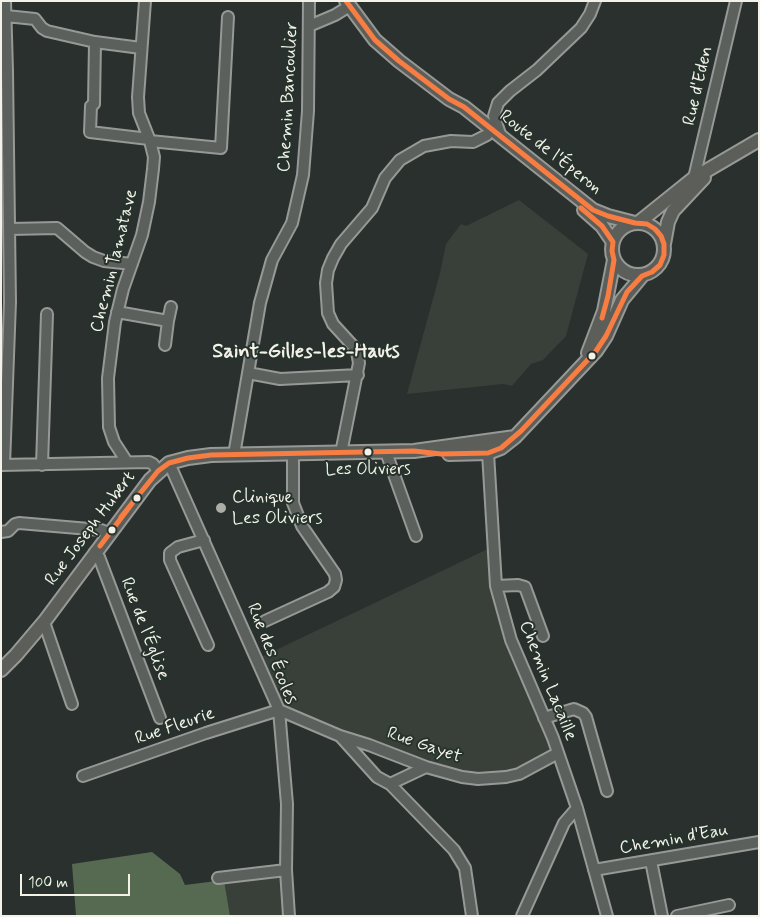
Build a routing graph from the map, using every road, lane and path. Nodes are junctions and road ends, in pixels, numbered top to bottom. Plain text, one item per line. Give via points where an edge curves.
1 (5, 1) edge
2 (145, 1) edge
3 (309, 1) edge
4 (595, 1) edge
5 (736, 1) edge
6 (347, 4) edge
7 (6, 16) junction
8 (228, 17) dead end
9 (309, 26) junction
10 (95, 42) junction
11 (142, 48) junction
12 (4, 72) edge
13 (449, 99) junction
14 (487, 135) junction
15 (501, 138) junction
16 (759, 139) edge
17 (150, 140) junction
18 (514, 149) junction
19 (716, 166) junction
20 (694, 178) junction
21 (636, 223) junction
22 (10, 229) junction
23 (613, 242) junction
24 (664, 244) junction
25 (614, 260) junction
26 (132, 264) junction
27 (642, 276) junction
28 (171, 307) dead end
29 (117, 312) junction
30 (48, 314) dead end
31 (168, 321) junction
32 (165, 345) dead end
33 (585, 363) junction
34 (248, 373) junction
35 (358, 376) junction
36 (509, 438) junction
37 (414, 451) junction
38 (341, 452) junction
39 (386, 452) junction
40 (488, 453) junction
41 (293, 454) junction
42 (234, 455) junction
43 (127, 462) junction
44 (42, 465) junction
45 (2, 466) edge
46 (164, 467) junction
47 (1, 532) edge
48 (109, 533) junction
49 (416, 536) dead end
50 (204, 540) junction
51 (95, 552) junction
52 (496, 586) junction
53 (265, 621) dead end
54 (44, 622) junction
55 (543, 636) dead end
56 (208, 645) dead end
57 (1, 670) edge
58 (72, 704) dead end
59 (279, 710) junction
60 (160, 718) dead end
61 (544, 718) junction
62 (340, 736) junction
63 (369, 745) junction
64 (558, 753) junction
65 (360, 760) junction
66 (426, 768) junction
67 (83, 776) dead end
68 (390, 784) junction
69 (607, 791) dead end
70 (577, 808) junction
71 (759, 842) edge
72 (651, 861) junction
73 (286, 870) junction
74 (594, 870) junction
75 (218, 878) dead end
76 (729, 905) dead end
77 (289, 916) edge
78 (472, 916) edge
79 (522, 916) edge
80 (607, 916) edge
81 (662, 916) edge
82 (677, 916) edge

1 - 7 street
2 - 11 street, Chemin Tamatave
3 - 9 street, Chemin Bancoulier
4 - 15 street via 590,14 574,34 498,104 494,116
5 - 20 street, Rue d'Eden
6 - 9 street via 335,15
6 - 13 main road, Route de l'Éperon via 375,40
7 - 10 street via 35,19 47,31
7 - 12 street
8 - 17 street via 221,148
9 - 34 street, Chemin Bancoulier via 303,174 292,223 272,260 260,303
10 - 11 street
10 - 17 street via 90,132
11 - 17 street, Chemin Tamatave via 139,113
12 - 22 street
13 - 14 main road, Route de l'Éperon
13 - 15 main road, Route de l'Éperon via 464,107
14 - 18 main road via 491,134
14 - 23 main road, Route de l'Éperon via 594,218
14 - 35 street via 473,142 451,141 424,146 400,160 385,178 372,208 340,244 328,270 328,313 333,324 357,352
15 - 18 main road, Route de l'Éperon
16 - 19 main road
17 - 26 street, Chemin Tamatave via 154,157 149,202
18 - 21 main road, Route de l'Éperon via 593,210
19 - 20 main road
19 - 24 main road via 673,211
20 - 21 main road
21 - 23 main road via 621,229
21 - 24 main road via 655,229
22 - 26 street via 57,228 94,257
22 - 45 street
23 - 25 main road
24 - 27 main road via 660,265
25 - 27 main road via 625,272
25 - 33 main road via 604,311
26 - 29 street, Chemin Tamatave
27 - 33 main road via 627,292 606,336
28 - 31 street
29 - 31 street
29 - 43 street, Chemin Tamatave via 108,403 114,442
30 - 44 street
31 - 32 street
33 - 36 main road
34 - 35 street via 280,379
34 - 42 street, Chemin Bancoulier
35 - 38 street
36 - 37 main road
36 - 40 main road via 500,448
37 - 39 main road
37 - 40 main road
38 - 39 main road
38 - 41 main road
39 - 49 street
40 - 52 street, Chemin Lacaille
41 - 42 main road
41 - 53 street via 293,503 302,526 336,580 328,592
42 - 46 main road via 188,458
43 - 44 street
43 - 46 street via 149,462
44 - 45 street
46 - 48 main road, Rue Joseph Hubert
46 - 50 street, Rue des Écoles via 177,483
47 - 48 street via 19,523
48 - 51 main road, Rue Joseph Hubert
50 - 56 street via 178,547 170,553 170,560
50 - 59 street, Rue des Écoles
51 - 54 main road, Rue Joseph Hubert
51 - 60 street, Rue de l'Église
52 - 55 street via 524,587
52 - 61 street, Chemin Lacaille via 511,640
54 - 57 main road, Rue Joseph Hubert
54 - 58 street
59 - 62 street, Rue Gayet
59 - 67 street, Rue Fleurie
59 - 73 street, Rue des Écoles via 287,804
61 - 64 street, Chemin Lacaille
61 - 69 street via 574,710 583,713
62 - 63 street, Rue Gayet
62 - 65 street
63 - 65 street
63 - 66 street, Rue Gayet
64 - 66 street, Rue Gayet via 518,774 495,779 462,777
64 - 70 street, Chemin Lacaille
65 - 68 street via 377,777
66 - 68 street
68 - 78 street via 454,850 466,868
70 - 74 street, Chemin Lacaille
70 - 79 street via 564,823
71 - 72 street, Chemin d'Eau
72 - 74 street, Chemin d'Eau
72 - 81 street
73 - 75 street
73 - 77 street, Rue des Écoles
74 - 80 street, Chemin Lacaille
76 - 82 street

